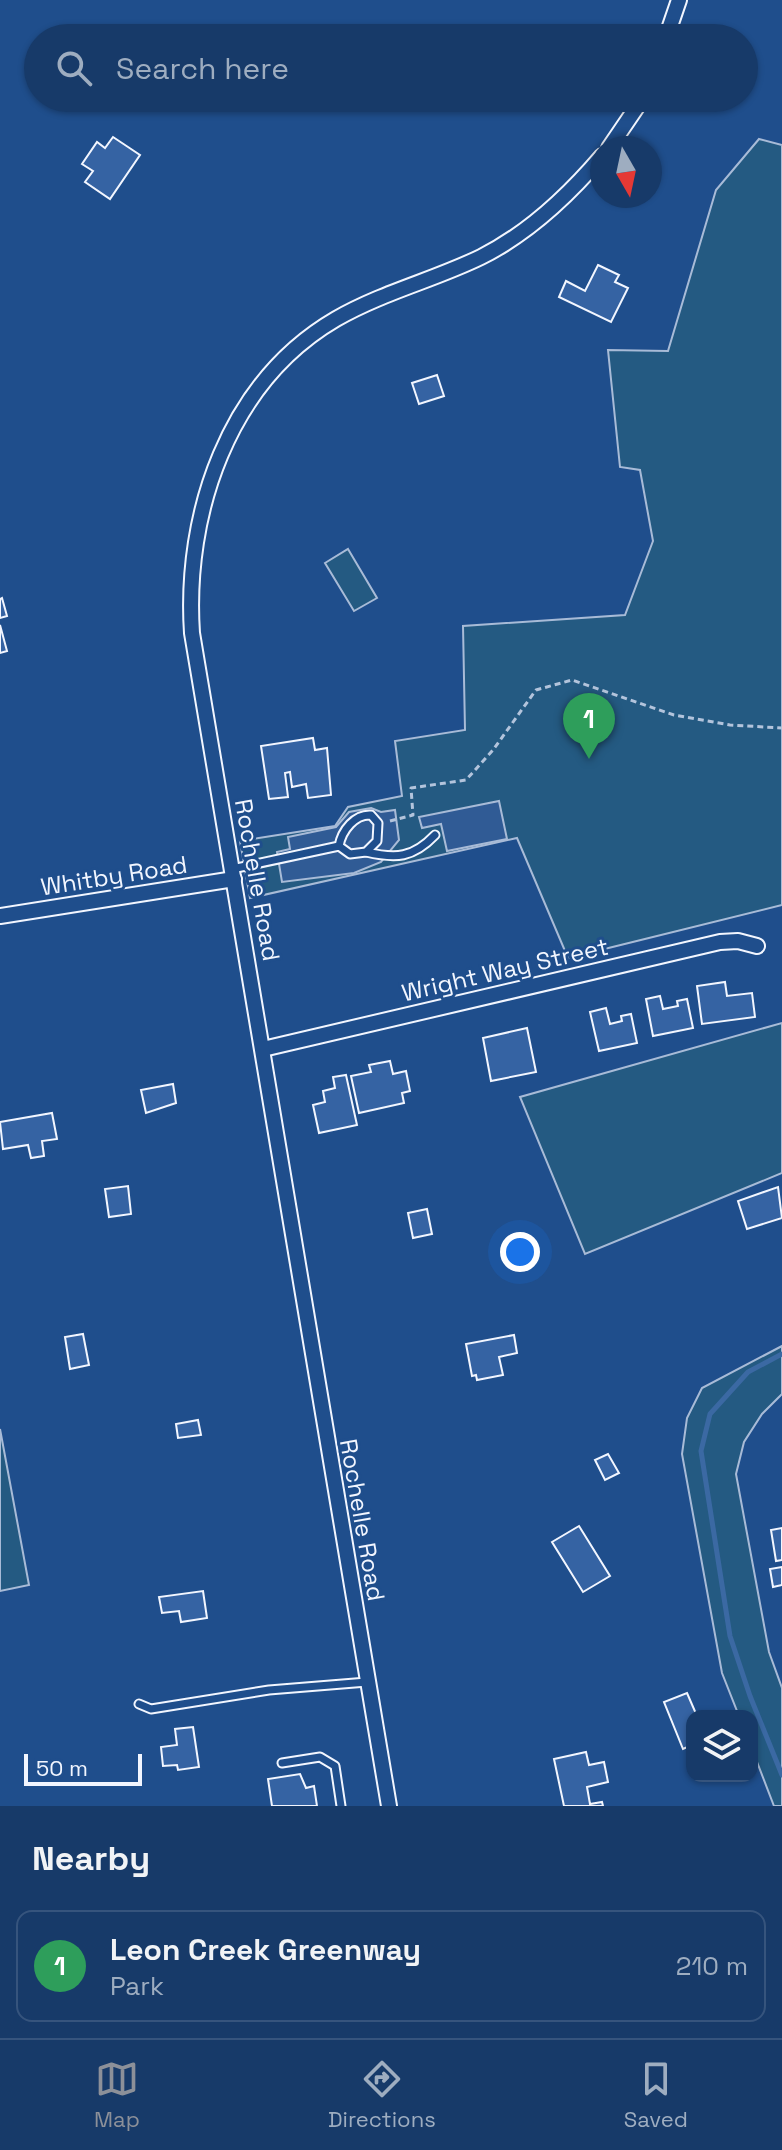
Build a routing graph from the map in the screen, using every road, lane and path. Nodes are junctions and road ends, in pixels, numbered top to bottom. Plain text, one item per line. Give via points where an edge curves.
1 (679, 0) edge
2 (671, 24) edge
3 (633, 112) edge
4 (617, 136) edge
5 (590, 169) edge
6 (782, 728) edge
7 (378, 823) junction
8 (435, 835) dead end
9 (339, 846) junction
10 (366, 852) junction
11 (233, 874) junction
12 (0, 916) edge
13 (757, 946) dead end
14 (263, 1049) junction
15 (367, 1682) junction
16 (139, 1704) dead end
17 (282, 1763) dead end
18 (341, 1806) edge
19 (389, 1806) edge

1 - 2 street
3 - 4 street
5 - 11 street, Rochelle Road via 514,238 481,257 351,310 309,337 256,394 219,457 196,527 190,603
6 - 7 path via 674,715 572,680 547,684 536,690 466,780 411,788 413,815
7 - 9 lane via 363,815 341,835
7 - 10 lane via 377,841
8 - 10 lane via 409,856 395,859
9 - 10 lane via 350,854
9 - 11 lane
11 - 12 street, Whitby Road
11 - 14 street, Rochelle Road
13 - 14 street, Wright Way Street via 720,942
14 - 15 street, Rochelle Road
15 - 16 lane via 269,1690 151,1709
15 - 19 street, Rochelle Road
17 - 18 lane via 320,1757 335,1766

